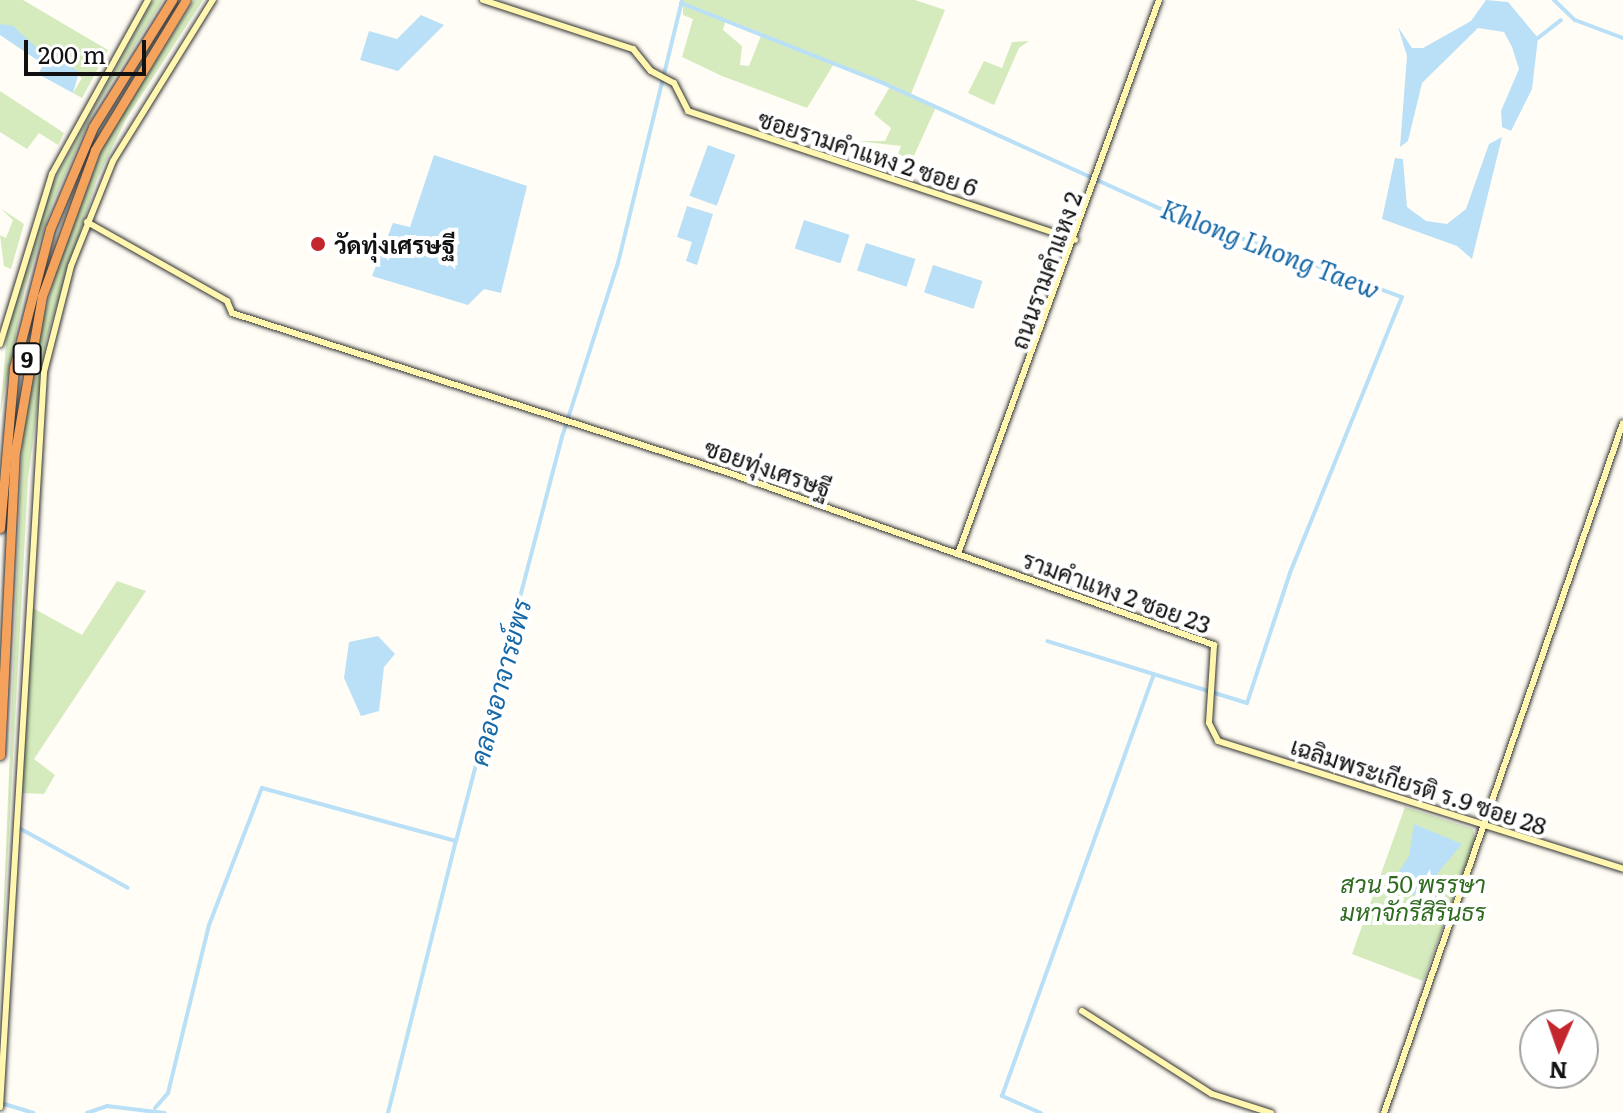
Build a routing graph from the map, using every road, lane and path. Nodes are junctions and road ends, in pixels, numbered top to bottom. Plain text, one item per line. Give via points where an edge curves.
1 (148, 0) edge
2 (172, 0) edge
3 (186, 0) edge
4 (213, 0) edge
5 (483, 0) edge
6 (1159, 0) edge
7 (87, 222) junction
8 (1075, 240) junction
9 (0, 344) edge
10 (1623, 423) edge
11 (0, 528) edge
12 (959, 551) junction
13 (1218, 741) joint
14 (0, 755) edge
15 (1483, 823) junction
16 (1623, 869) edge
17 (7, 978) junction
18 (1082, 1011) dead end
19 (0, 1014) edge
20 (1, 1094) edge
21 (0, 1107) edge
22 (1271, 1113) edge
23 (1384, 1113) edge

1 - 9 main road via 52,174
2 - 11 highway, 9 via 93,127 45,243 14,368
3 - 14 highway, 9 via 95,150 42,296 15,452
4 - 7 main road via 139,111
5 - 8 main road, ซอยรามคำแหง 2 ซอย 6 via 633,49 667,78 688,111
6 - 8 main road, ถนนรามคำแหง 2
7 - 12 main road, ซอยทุ่งเศรษฐี via 227,301 232,313
7 - 17 main road via 55,321 38,417
8 - 12 main road, ถนนรามคำแหง 2
10 - 15 main road
12 - 13 main road, รามคำแหง 2 ซอย 23 via 1214,645 1210,729
13 - 15 main road, เฉลิมพระเกียรติ ร.9 ซอย 28
15 - 16 main road, เฉลิมพระเกียรติ ร.9 ซอย 28
15 - 23 main road
17 - 19 main road
17 - 20 main road
18 - 22 main road via 1212,1094
20 - 21 main road

